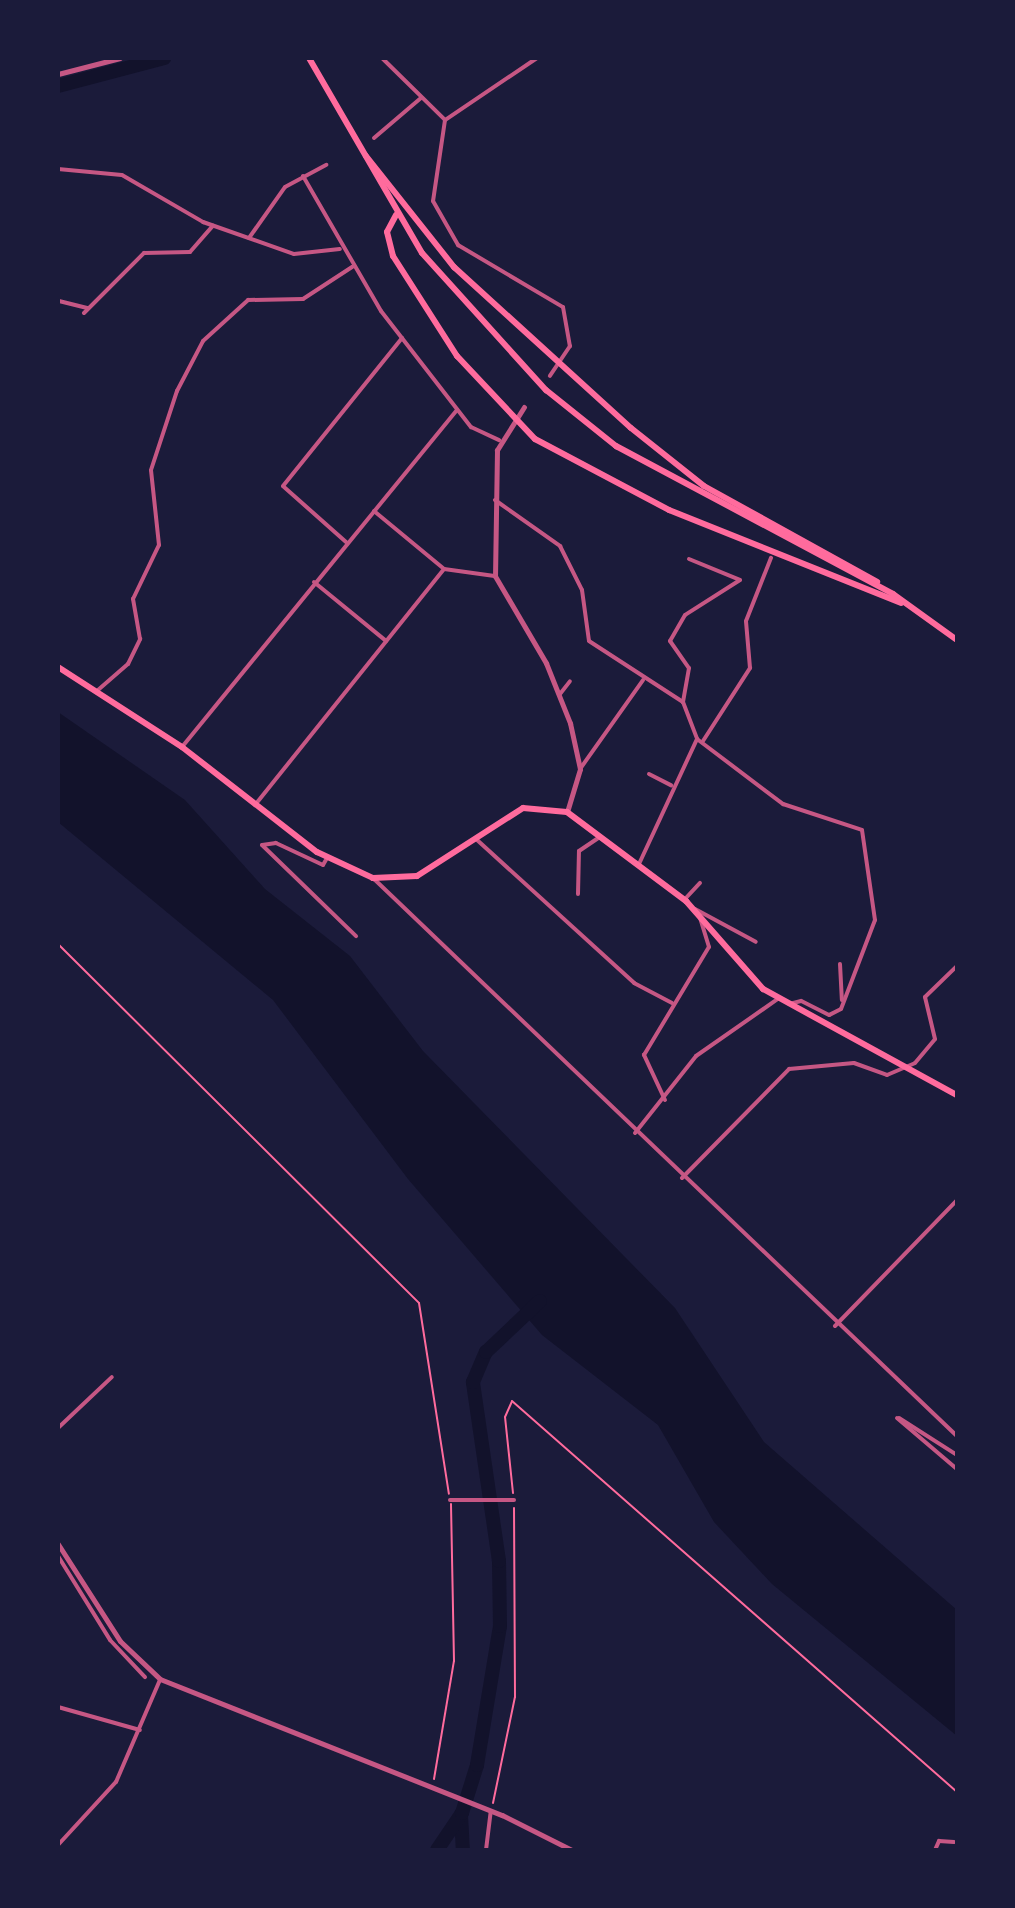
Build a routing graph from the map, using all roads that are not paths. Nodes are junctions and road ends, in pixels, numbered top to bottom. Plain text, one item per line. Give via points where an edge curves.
1 (120, 58) edge
2 (309, 58) edge
3 (382, 58) edge
4 (537, 58) edge
5 (58, 74) edge
6 (421, 98) junction
7 (445, 120) junction
8 (374, 138) dead end
9 (361, 150) junction
10 (326, 165) dead end
11 (58, 169) edge
12 (303, 176) junction
13 (396, 215) junction
14 (213, 226) junction
15 (249, 238) junction
16 (340, 249) junction
17 (352, 267) junction
18 (59, 301) edge
19 (402, 338) junction
20 (561, 362) junction
21 (550, 376) dead end
22 (524, 407) dead end
23 (457, 410) junction
24 (513, 419) junction
25 (499, 440) junction
26 (495, 500) junction
27 (374, 511) junction
28 (346, 542) junction
29 (771, 558) dead end
30 (689, 559) dead end
31 (444, 569) junction
32 (495, 576) junction
33 (314, 582) junction
34 (893, 594) junction
35 (915, 608) junction
36 (957, 640) edge
37 (386, 641) junction
38 (58, 667) edge
39 (643, 680) junction
40 (570, 681) dead end
41 (98, 690) junction
42 (560, 694) junction
43 (683, 702) junction
44 (700, 740) junction
45 (182, 747) junction
46 (580, 769) junction
47 (649, 774) dead end
48 (671, 785) junction
49 (254, 805) junction
50 (567, 812) junction
51 (601, 837) junction
52 (476, 838) junction
53 (327, 858) junction
54 (639, 864) junction
55 (373, 878) junction
56 (700, 883) dead end
57 (578, 894) dead end
58 (684, 899) junction
59 (693, 909) junction
60 (700, 918) junction
61 (356, 936) dead end
62 (756, 942) dead end
63 (840, 964) dead end
64 (957, 966) edge
65 (779, 998) junction
66 (843, 1001) junction
67 (672, 1003) junction
68 (789, 1004) junction
69 (907, 1068) junction
70 (957, 1095) edge
71 (665, 1100) junction
72 (635, 1133) junction
73 (682, 1178) junction
74 (957, 1200) edge
75 (835, 1326) junction
76 (112, 1377) dead end
77 (58, 1428) edge
78 (957, 1436) edge
79 (957, 1455) edge
80 (957, 1469) edge
81 (453, 1500) road end
82 (511, 1500) road end
83 (58, 1544) edge
84 (58, 1556) edge
85 (145, 1677) dead end
86 (160, 1679) junction
87 (58, 1707) edge
88 (140, 1730) junction
89 (489, 1811) junction
90 (954, 1842) dead end
91 (58, 1845) edge
92 (486, 1850) edge
93 (572, 1850) edge
94 (935, 1850) edge

1 - 5 street
2 - 9 main road
3 - 6 street
4 - 7 street
6 - 7 street
6 - 8 street
7 - 20 street via 433,188 442,227 467,252 558,302 571,338
9 - 13 main road
9 - 20 main road via 442,255
10 - 12 street
11 - 14 street via 122,175
12 - 15 street via 271,202
12 - 16 street
13 - 24 main road via 387,232 393,256 457,356
13 - 34 main road via 477,322 616,446
14 - 15 street
14 - 18 street via 190,252 144,253 86,311
15 - 16 street via 304,255
16 - 17 street
17 - 19 street
17 - 41 street via 303,299 248,300 203,341 177,391 151,470 159,545 132,606 140,639 128,664
19 - 23 street
19 - 28 street via 283,486
20 - 21 street
20 - 34 main road via 704,486
22 - 24 street
23 - 25 street via 474,430
23 - 27 street
24 - 25 street
24 - 35 main road via 573,463 669,510
25 - 26 street
26 - 32 street
26 - 39 street via 560,546 582,590 586,638
27 - 28 street
27 - 31 street
28 - 33 street
29 - 44 street via 746,621 750,668
30 - 43 street via 740,580 676,623 671,647 689,668
31 - 32 street
31 - 37 street
32 - 42 street
33 - 37 street
33 - 45 street
34 - 35 main road
35 - 36 main road
37 - 49 street
38 - 41 main road
39 - 43 street
39 - 46 street
40 - 42 street
41 - 45 main road
42 - 46 street
43 - 44 street
44 - 48 street
44 - 66 street via 783,804 862,830 875,920
45 - 49 main road
46 - 50 street
47 - 48 street
48 - 54 street
49 - 53 main road
50 - 51 main road
50 - 52 main road via 523,808
51 - 54 main road
51 - 57 street via 579,851
52 - 55 main road via 417,876
52 - 67 street via 634,983
53 - 55 main road
53 - 61 street via 323,865 276,843 262,845
54 - 58 main road
55 - 72 street
56 - 58 street
58 - 59 main road
59 - 60 main road
59 - 62 street via 704,908
60 - 65 main road via 739,968
60 - 67 street via 709,947
63 - 66 street
64 - 69 street via 925,997 935,1039
65 - 68 main road
65 - 71 street via 696,1056
66 - 68 street via 832,1015
67 - 71 street via 644,1055
68 - 69 main road
69 - 70 main road
69 - 73 street via 887,1075 854,1063 789,1069
71 - 72 street
72 - 73 street
73 - 75 street
74 - 75 street
75 - 78 street
76 - 77 street
79 - 80 street via 897,1418
81 - 82 street
83 - 86 street via 120,1641
84 - 85 street via 110,1640
86 - 88 street
86 - 89 street
87 - 88 street
88 - 91 street via 116,1782
89 - 92 street
89 - 93 street
90 - 94 street via 939,1841

